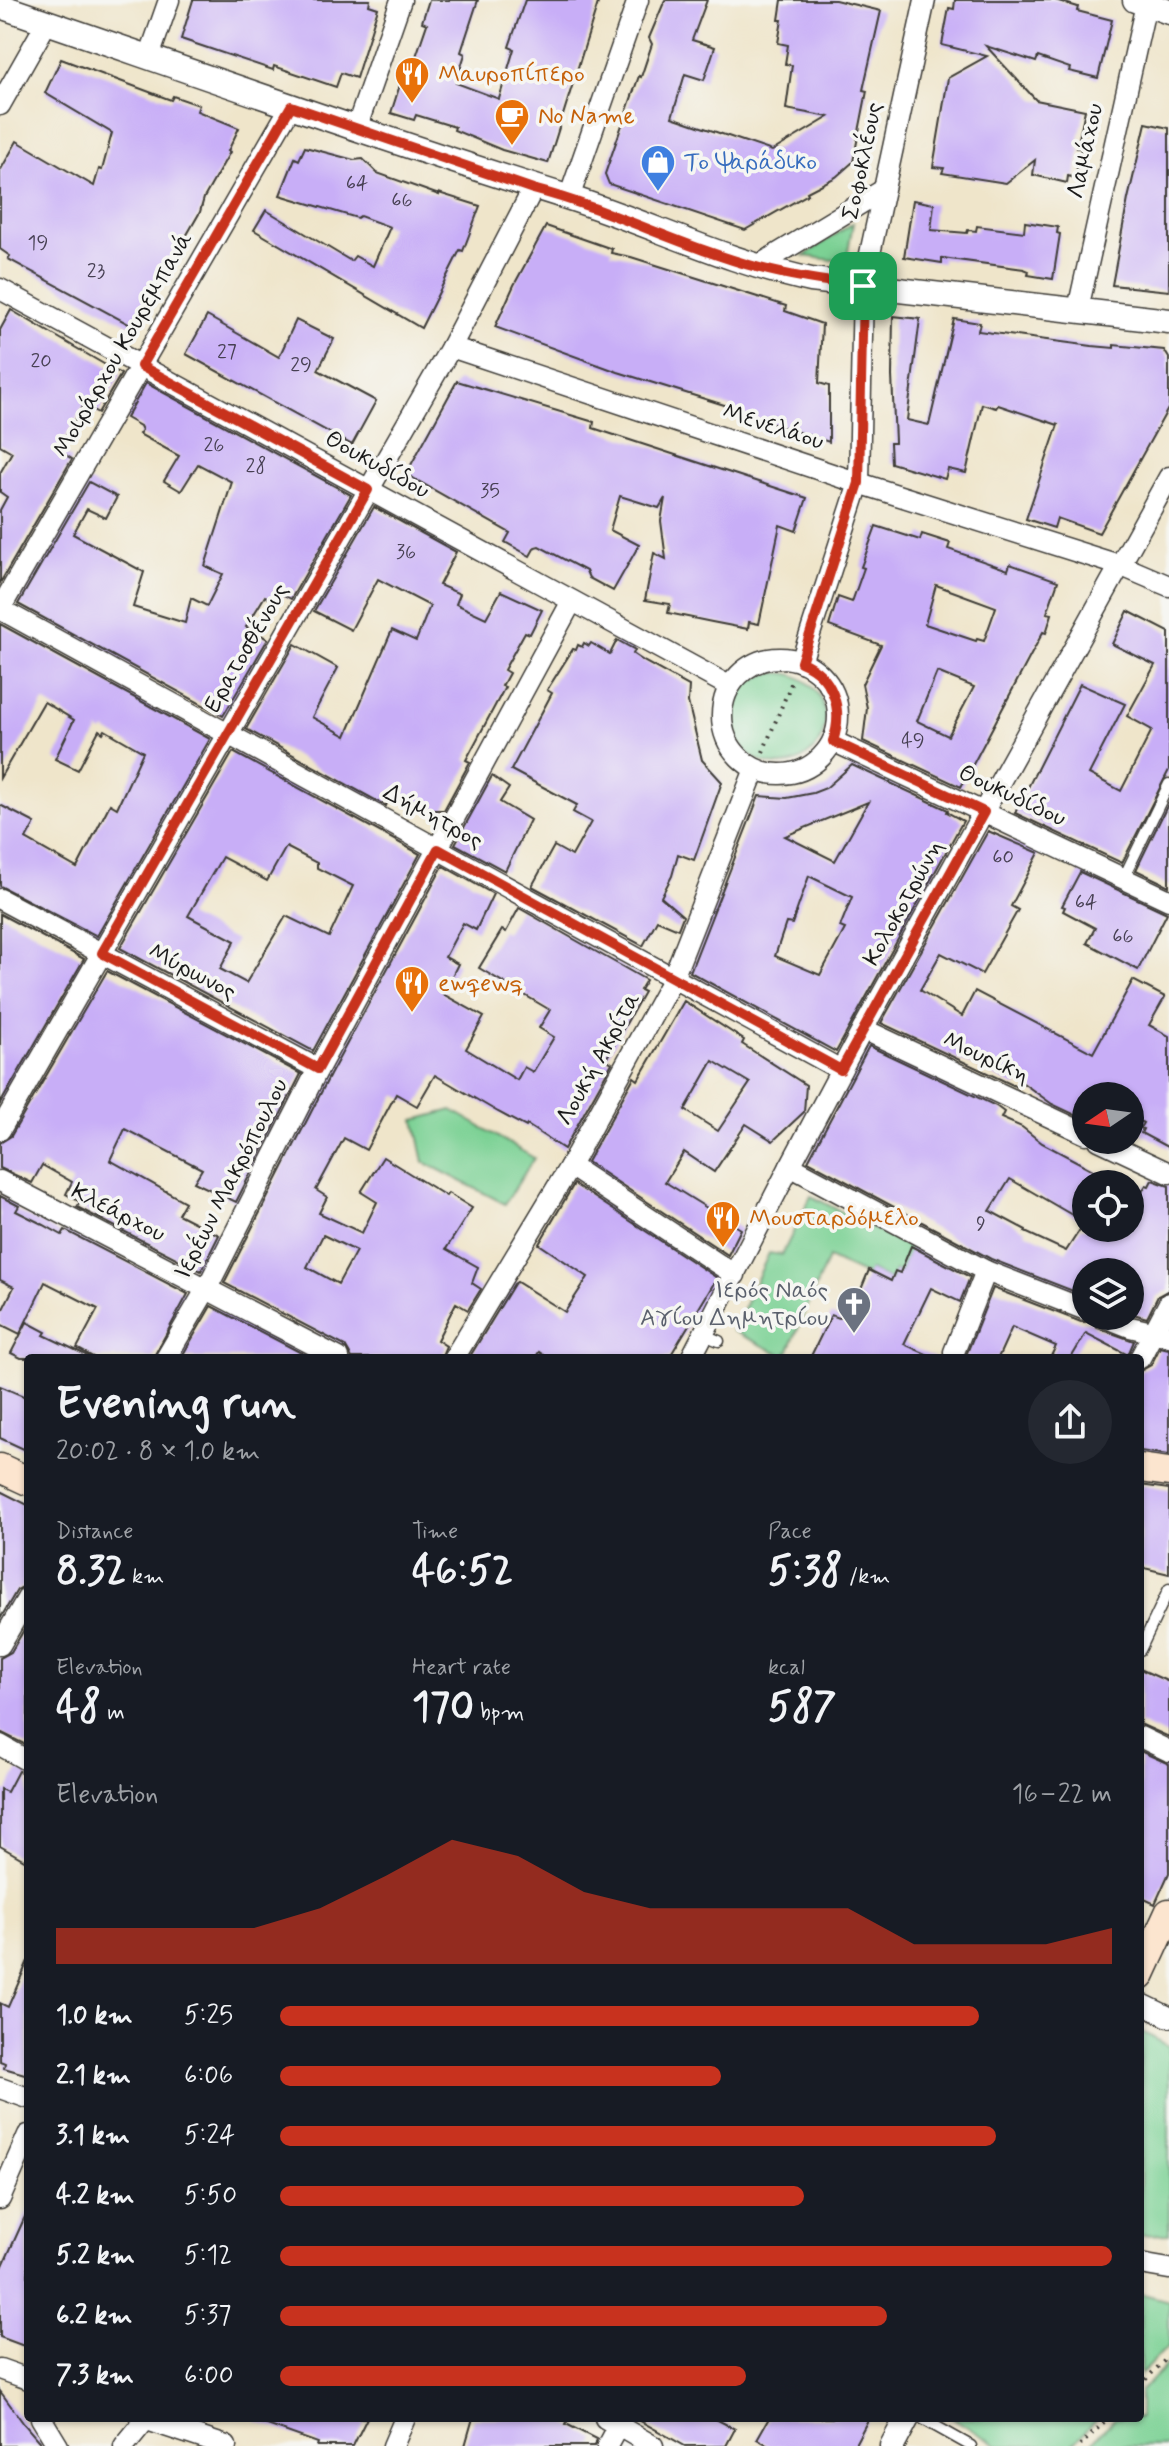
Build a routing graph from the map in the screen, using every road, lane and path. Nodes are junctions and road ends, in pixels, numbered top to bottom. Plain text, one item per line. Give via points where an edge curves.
1 (169, 0) edge
2 (401, 0) edge
3 (638, 0) edge
4 (925, 0) edge
5 (1150, 5) edge
6 (0, 6) edge
7 (47, 22) junction
8 (149, 57) junction
9 (0, 105) edge
10 (291, 106) junction
11 (356, 129) junction
12 (533, 189) junction
13 (883, 190) junction
14 (569, 198) junction
15 (756, 267) junction
16 (863, 286) junction
17 (3, 298) edge
18 (1078, 309) junction
19 (1169, 321) edge
20 (451, 347) junction
21 (141, 366) junction
22 (1169, 477) edge
23 (859, 483) junction
24 (368, 490) junction
25 (1122, 566) junction
26 (1169, 586) edge
27 (572, 601) junction
28 (0, 609) edge
29 (801, 662) junction
30 (729, 686) junction
31 (228, 734) junction
32 (833, 741) junction
33 (755, 769) junction
34 (1169, 784) edge
35 (984, 812) junction
36 (438, 849) junction
37 (1124, 877) junction
38 (0, 899) edge
39 (1169, 900) edge
40 (102, 953) junction
41 (673, 978) junction
42 (863, 1029) junction
43 (318, 1069) junction
44 (841, 1070) junction
45 (1072, 1127) edge
46 (0, 1130) edge
47 (1129, 1154) edge
48 (570, 1166) junction
49 (790, 1166) junction
50 (1169, 1173) edge
51 (0, 1181) edge
52 (986, 1271) junction
53 (735, 1275) junction
54 (207, 1288) junction
55 (1169, 1303) edge
56 (1072, 1305) edge
57 (1161, 1335) edge
58 (954, 1352) dead end
59 (168, 1354) edge
60 (331, 1354) edge
61 (456, 1354) edge
62 (695, 1354) edge
63 (1144, 1354) edge
64 (0, 1468) edge
65 (1144, 1469) edge
66 (1169, 1472) edge
67 (24, 1479) edge
68 (1169, 1589) edge
69 (24, 1604) edge
70 (1144, 1642) edge
71 (0, 1645) edge
72 (1144, 1739) edge
73 (0, 1745) edge
74 (1169, 1751) edge
75 (24, 1759) edge
76 (1169, 1913) edge
77 (1144, 1967) edge
78 (1144, 2005) edge
79 (1169, 2017) edge
80 (0, 2088) edge
81 (24, 2097) edge
82 (24, 2144) edge
83 (0, 2199) edge
84 (1144, 2265) edge
85 (1169, 2269) edge
86 (1169, 2356) edge
87 (1144, 2381) edge
88 (43, 2422) edge
89 (143, 2422) edge
90 (154, 2422) edge
91 (403, 2422) edge
92 (614, 2422) edge
93 (618, 2422) edge
94 (905, 2422) edge
95 (928, 2422) edge
96 (1104, 2422) edge
97 (58, 2446) edge
98 (124, 2446) edge
99 (226, 2446) edge
100 (393, 2446) edge
101 (607, 2446) edge
102 (653, 2446) edge
103 (892, 2446) edge
104 (971, 2446) edge
105 (1080, 2446) edge

1 - 8 street
2 - 11 street
3 - 14 street
4 - 13 street, Σοφοκλέους
5 - 18 street, Λαμάχου
6 - 7 street
7 - 8 street
7 - 9 street
8 - 10 street
10 - 11 street
10 - 21 street, Μοιράρχου Κουρεμπανά
11 - 12 street
12 - 14 street
12 - 20 street, Ερατοσθένους
13 - 15 street
13 - 16 street, Σοφοκλέους
14 - 15 street
15 - 16 street
16 - 18 street
16 - 23 street, Σοφοκλέους
17 - 21 street, Θουκυδίδου
18 - 19 street
20 - 23 street, Μενελάου
20 - 24 street, Ερατοσθένους
21 - 24 street, Θουκυδίδου
21 - 28 street, Μοιράρχου Κουρεμπανά
22 - 25 street, Κολοκοτρώνη
23 - 25 street, Μενελάου
23 - 29 street, Σοφοκλέους
24 - 27 street, Θουκυδίδου
24 - 31 street, Ερατοσθένους
25 - 26 street, Μενελάου
25 - 35 street, Κολοκοτρώνη
27 - 30 street, Θουκυδίδου
27 - 36 street, Ιερέων Μακρόπουλου
28 - 31 street, Δήμητρος
29 - 30 street via 779,657 758,662
29 - 32 street via 834,694 838,717
29 - 33 path
30 - 33 street via 721,713 724,732 735,754
31 - 36 street, Δήμητρος
31 - 40 street, Ερατοσθένους
32 - 33 street via 799,771
32 - 35 street, Θουκυδίδου
33 - 41 street, Λουκή Ακρίτα
34 - 37 lane
35 - 37 street, Θουκυδίδου
35 - 42 street, Κολοκοτρώνη
36 - 41 street, Δήμητρος
36 - 43 street, Ιερέων Μακρόπουλου
37 - 39 street, Θουκυδίδου
38 - 40 street, Μύρωνος
40 - 43 street, Μύρωνος
40 - 46 street, Ερατοσθένους
41 - 44 street, Δήμητρος
41 - 48 street, Λουκή Ακρίτα
42 - 44 street, Κολοκοτρώνη
42 - 45 street, Μουρίκη
43 - 54 street, Ιερέων Μακρόπουλου
44 - 49 street, Κολοκοτρώνη
47 - 50 street
48 - 53 street
48 - 61 street, Λουκή Ακρίτα
49 - 52 street
49 - 53 street, Κολοκοτρώνη
51 - 54 street, Κλεάρχου
52 - 56 street
52 - 58 street
53 - 62 street, Κολοκοτρώνη via 712,1338
54 - 59 street, Ιερέων Μακρόπουλου
54 - 60 street, Κλεάρχου
55 - 57 street
57 - 63 street
64 - 67 main road
65 - 66 main road
68 - 70 lane
69 - 71 street
72 - 74 street
73 - 75 street
76 - 77 main road
78 - 79 street
80 - 81 street
82 - 83 street
84 - 85 street
86 - 87 path
88 - 97 street
89 - 98 street
90 - 99 street
91 - 100 street
92 - 101 street
93 - 102 street
94 - 103 street
95 - 104 lane
96 - 105 path

